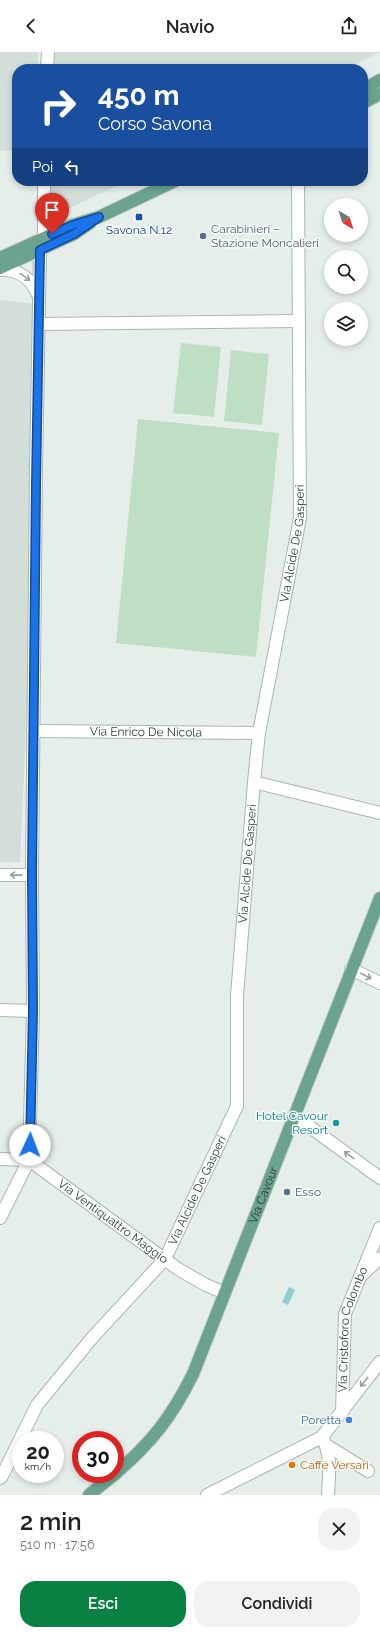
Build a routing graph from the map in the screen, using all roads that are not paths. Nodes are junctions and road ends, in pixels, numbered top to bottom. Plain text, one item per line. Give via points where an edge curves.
1 (48, 52) edge
2 (47, 64) edge
3 (380, 80) edge
4 (368, 87) edge
5 (380, 94) edge
6 (368, 100) edge
7 (44, 186) edge
8 (164, 186) edge
9 (298, 186) edge
10 (42, 244) junction
11 (0, 258) edge
12 (0, 269) edge
13 (40, 300) junction
14 (299, 321) junction
15 (39, 324) junction
16 (33, 731) junction
17 (260, 733) junction
18 (254, 782) junction
19 (380, 813) edge
20 (0, 875) edge
21 (32, 875) junction
22 (380, 898) edge
23 (351, 969) junction
24 (380, 983) edge
25 (0, 1010) edge
26 (33, 1011) junction
27 (296, 1116) junction
28 (0, 1159) edge
29 (29, 1160) junction
30 (380, 1178) edge
31 (0, 1218) edge
32 (380, 1228) edge
33 (380, 1258) edge
34 (165, 1259) junction
35 (360, 1277) junction
36 (225, 1293) junction
37 (380, 1362) edge
38 (342, 1412) junction
39 (324, 1441) junction
40 (124, 1466) edge
41 (368, 1471) dead end
42 (0, 1478) edge
43 (104, 1483) edge
44 (89, 1495) edge
45 (207, 1495) edge
46 (328, 1495) edge

1 - 2 street
3 - 4 main road
5 - 6 main road
7 - 10 street
8 - 10 main road via 99,217 73,225
9 - 14 street, Via Alcide De Gasperi
10 - 11 main road
10 - 12 main road
10 - 13 street
12 -> 13 street via 18,272 28,278 35,286
13 - 15 street
14 - 15 street
14 - 17 street, Via Alcide De Gasperi via 300,518
15 - 16 street
16 - 17 street, Via Enrico De Nicola
16 - 21 street
17 - 18 street, Via Alcide De Gasperi
18 - 19 street
18 - 34 street, Via Alcide De Gasperi via 237,996 237,1106
21 -> 20 street
21 - 26 street
22 - 23 main road, Via Cavour
23 -> 24 street
23 - 27 main road, Via Cavour
25 - 26 street
26 - 29 street
30 -> 27 street
27 - 36 main road, Via Cavour
28 - 29 street
29 - 31 street
29 - 34 street, Via Ventiquattro Maggio
32 - 35 street, Via Cristoforo Colombo
33 - 35 street
34 - 36 street, Via Ventiquattro Maggio via 206,1285
34 - 42 street, Via Alcide De Gasperi via 92,1338 37,1404
35 - 38 street, Via Cristoforo Colombo via 345,1314
36 - 40 main road, Via Cavour via 193,1374 173,1411 148,1444
37 -> 38 street
38 - 39 street
39 - 41 street
39 - 45 street
39 - 46 street via 330,1459
43 - 44 main road, Via Cavour

